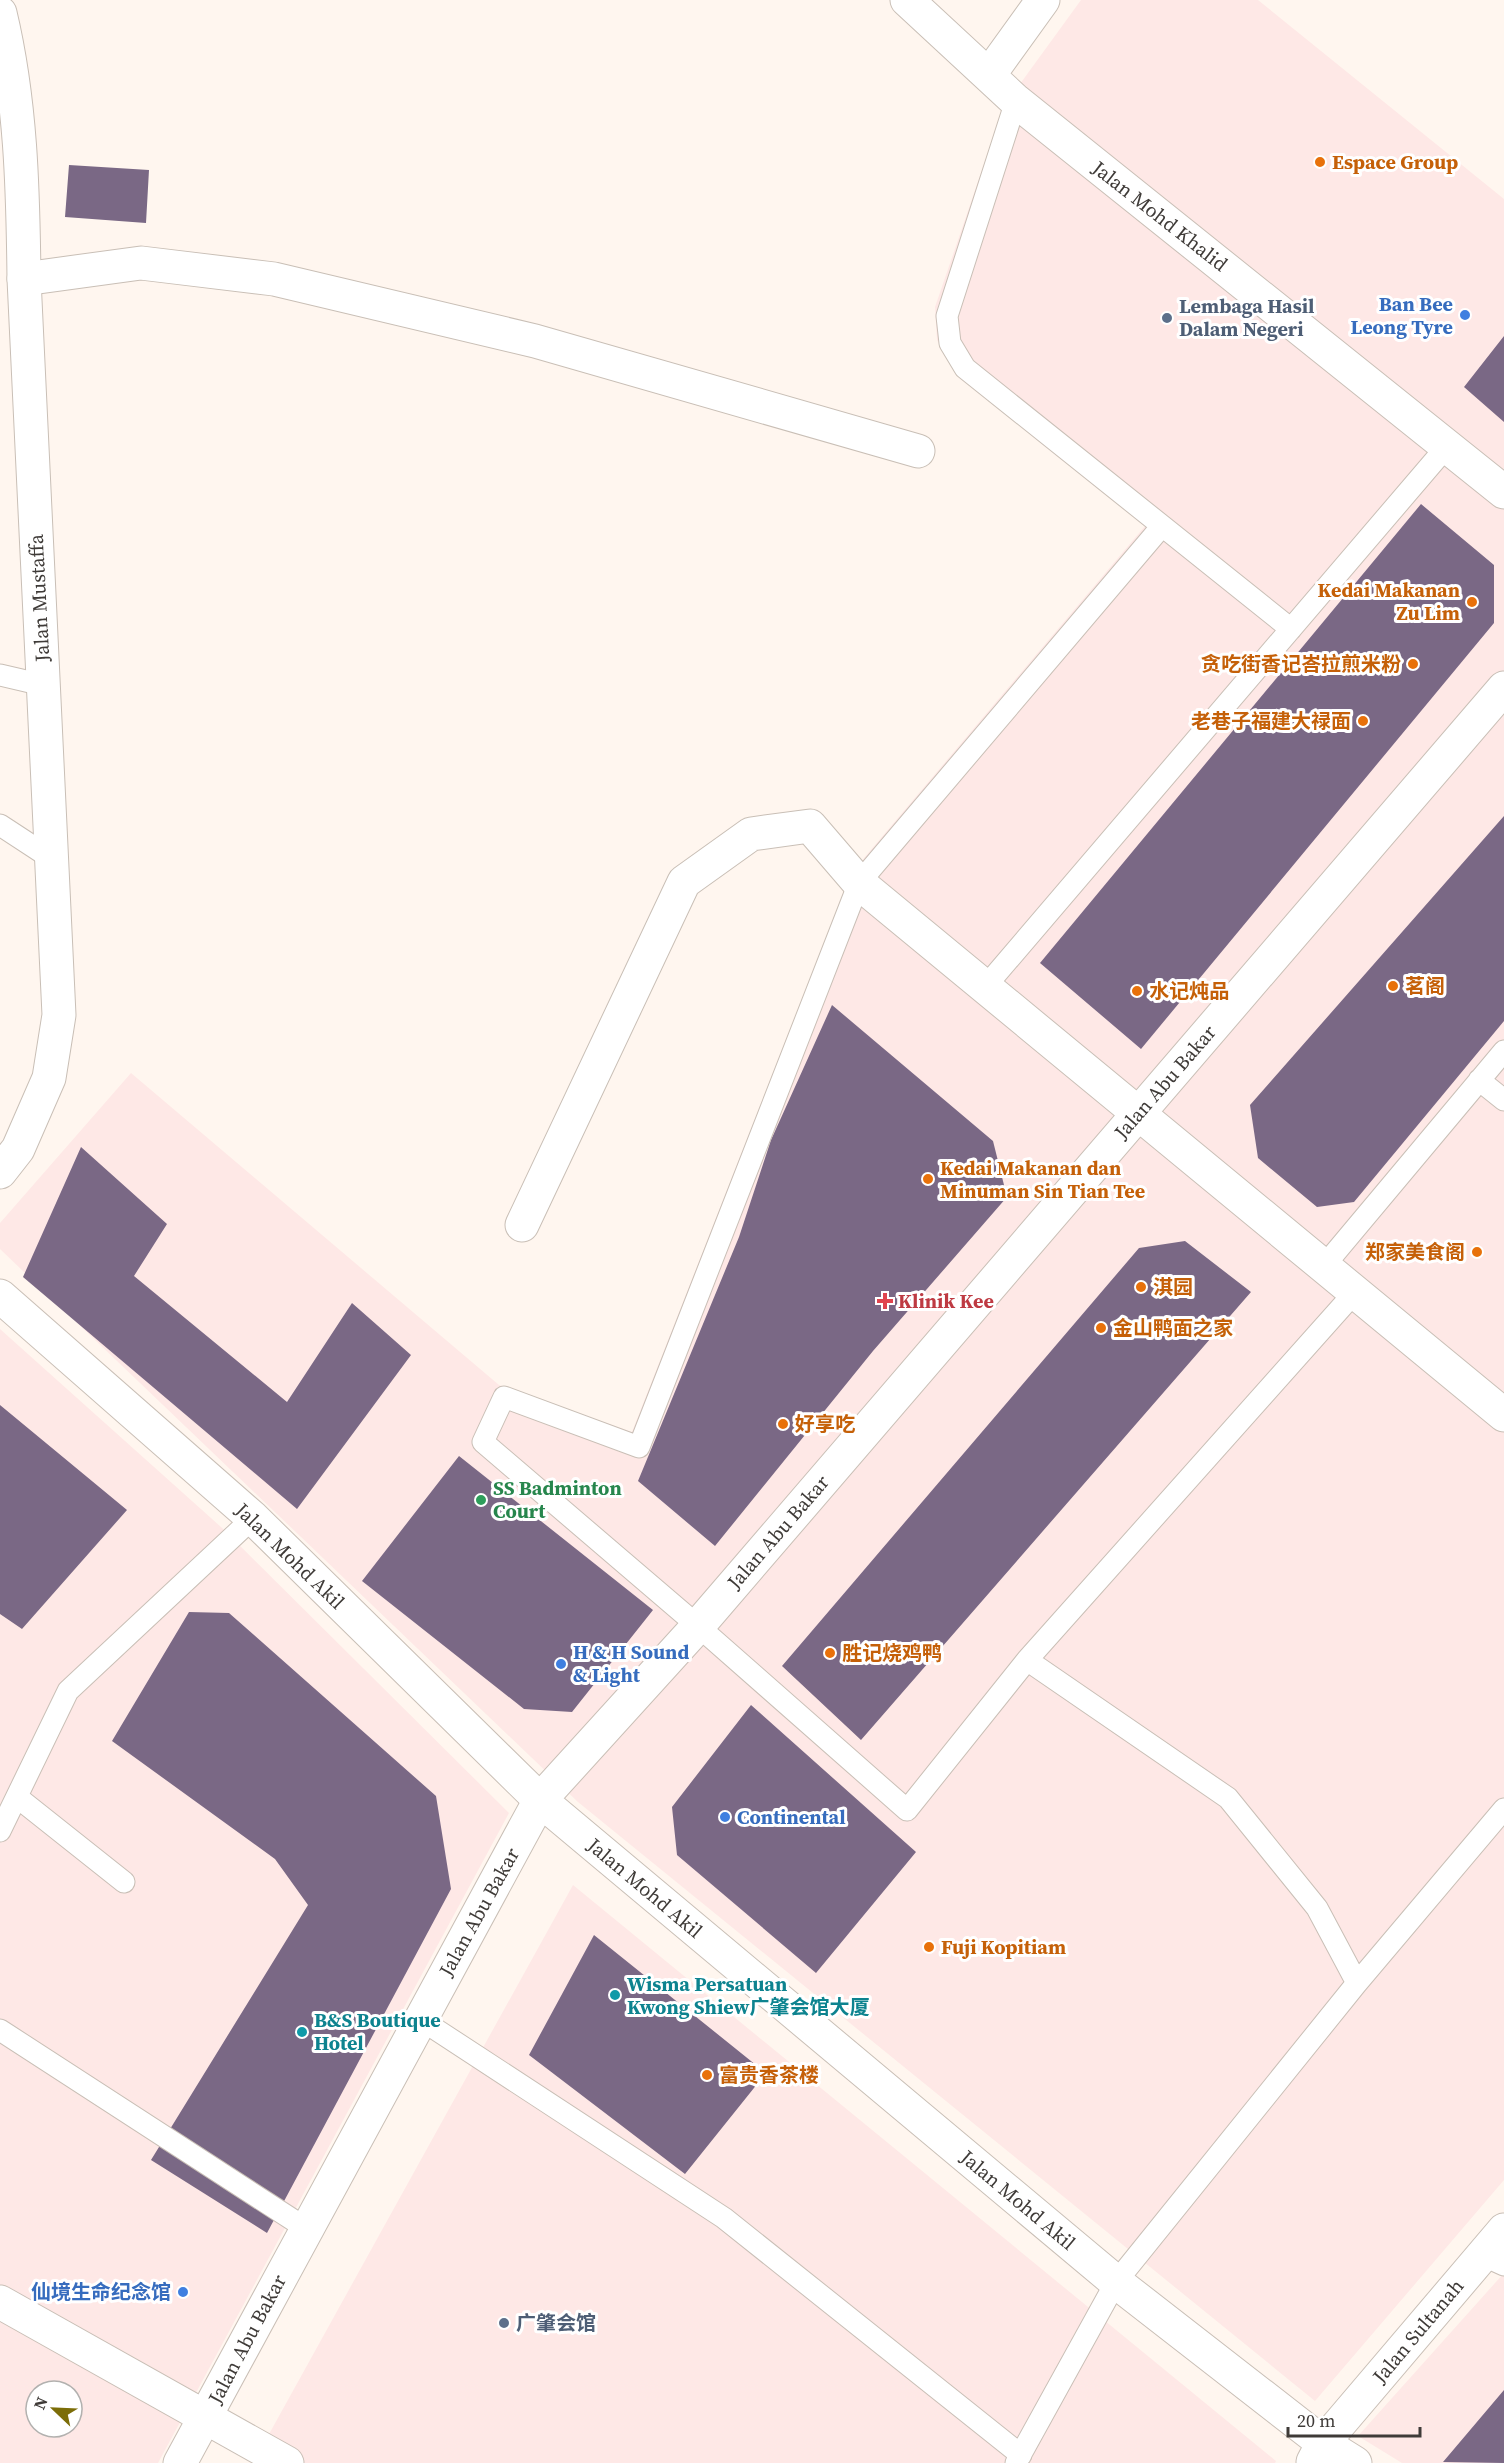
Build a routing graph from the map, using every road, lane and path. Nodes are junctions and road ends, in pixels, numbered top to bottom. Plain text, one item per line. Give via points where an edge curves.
1 (907, 0) edge
2 (1043, 0) edge
3 (0, 13) edge
4 (989, 75) junction
5 (1016, 101) junction
6 (24, 279) junction
7 (1448, 445) junction
8 (918, 451) dead end
9 (1504, 492) edge
10 (1162, 526) junction
11 (1291, 629) junction
12 (0, 675) edge
13 (43, 685) junction
14 (1504, 688) edge
15 (0, 825) edge
16 (52, 859) junction
17 (859, 883) junction
18 (985, 987) junction
19 (1504, 1051) edge
20 (1479, 1080) junction
21 (1504, 1100) edge
22 (1138, 1113) junction
23 (0, 1172) edge
24 (522, 1225) dead end
25 (1324, 1266) junction
26 (1355, 1292) junction
27 (0, 1296) edge
28 (1504, 1415) edge
29 (253, 1518) junction
30 (698, 1626) junction
31 (1027, 1660) junction
32 (17, 1797) junction
33 (540, 1800) junction
34 (1504, 1809) edge
35 (0, 1831) edge
36 (124, 1882) dead end
37 (1357, 1983) junction
38 (420, 2019) junction
39 (0, 2030) edge
40 (307, 2229) junction
41 (1504, 2229) edge
42 (1493, 2260) edge
43 (1116, 2282) junction
44 (0, 2302) edge
45 (204, 2417) junction
46 (1318, 2453) edge
47 (1019, 2459) edge
48 (180, 2463) edge
49 (287, 2463) edge
50 (1355, 2463) edge

1 - 4 street, Jalan Mohd Khalid
2 - 4 street
3 - 6 street, Jalan Mustaffa via 10,55 22,157
4 - 5 street, Jalan Mohd Khalid
5 - 7 street, Jalan Mohd Khalid
5 - 10 lane via 947,316 950,343 965,368
6 - 8 street via 141,263 274,279 535,341
6 - 13 street, Jalan Mustaffa
7 - 9 street, Jalan Mohd Khalid
7 - 11 lane
10 - 11 lane
10 - 17 lane
11 - 18 lane
12 - 13 lane
13 - 16 street, Jalan Mustaffa
14 - 22 street, Jalan Abu Bakar
15 - 16 lane
16 - 23 street, Jalan Mustaffa via 59,1015 49,1078 18,1149
17 - 18 street
17 - 24 street via 810,826 751,834 684,882
17 - 30 lane via 639,1447 504,1397 483,1442
18 - 22 street
19 - 20 lane
20 - 21 lane
20 - 25 lane
22 - 25 street
22 - 30 street, Jalan Abu Bakar
25 - 26 street
26 - 28 street
26 - 31 lane
27 - 29 street, Jalan Mohd Akil
29 - 32 lane via 68,1691
29 - 33 street, Jalan Mohd Akil
30 - 31 lane via 907,1810
30 - 33 street, Jalan Abu Bakar
31 - 37 lane via 1228,1798 1317,1908
32 - 35 lane
32 - 36 lane
33 - 38 street, Jalan Abu Bakar
33 - 43 street, Jalan Mohd Akil
34 - 37 lane
37 - 43 lane
38 - 40 street, Jalan Abu Bakar
38 - 47 lane via 724,2218
39 - 40 lane
40 - 45 street, Jalan Abu Bakar
41 - 42 street, Jalan Sultanah
42 - 46 street, Jalan Sultanah
43 - 46 street, Jalan Mohd Akil
43 - 47 lane
44 - 45 street
45 - 48 street, Jalan Abu Bakar
45 - 49 street
46 - 50 street, Jalan Mohd Akil

